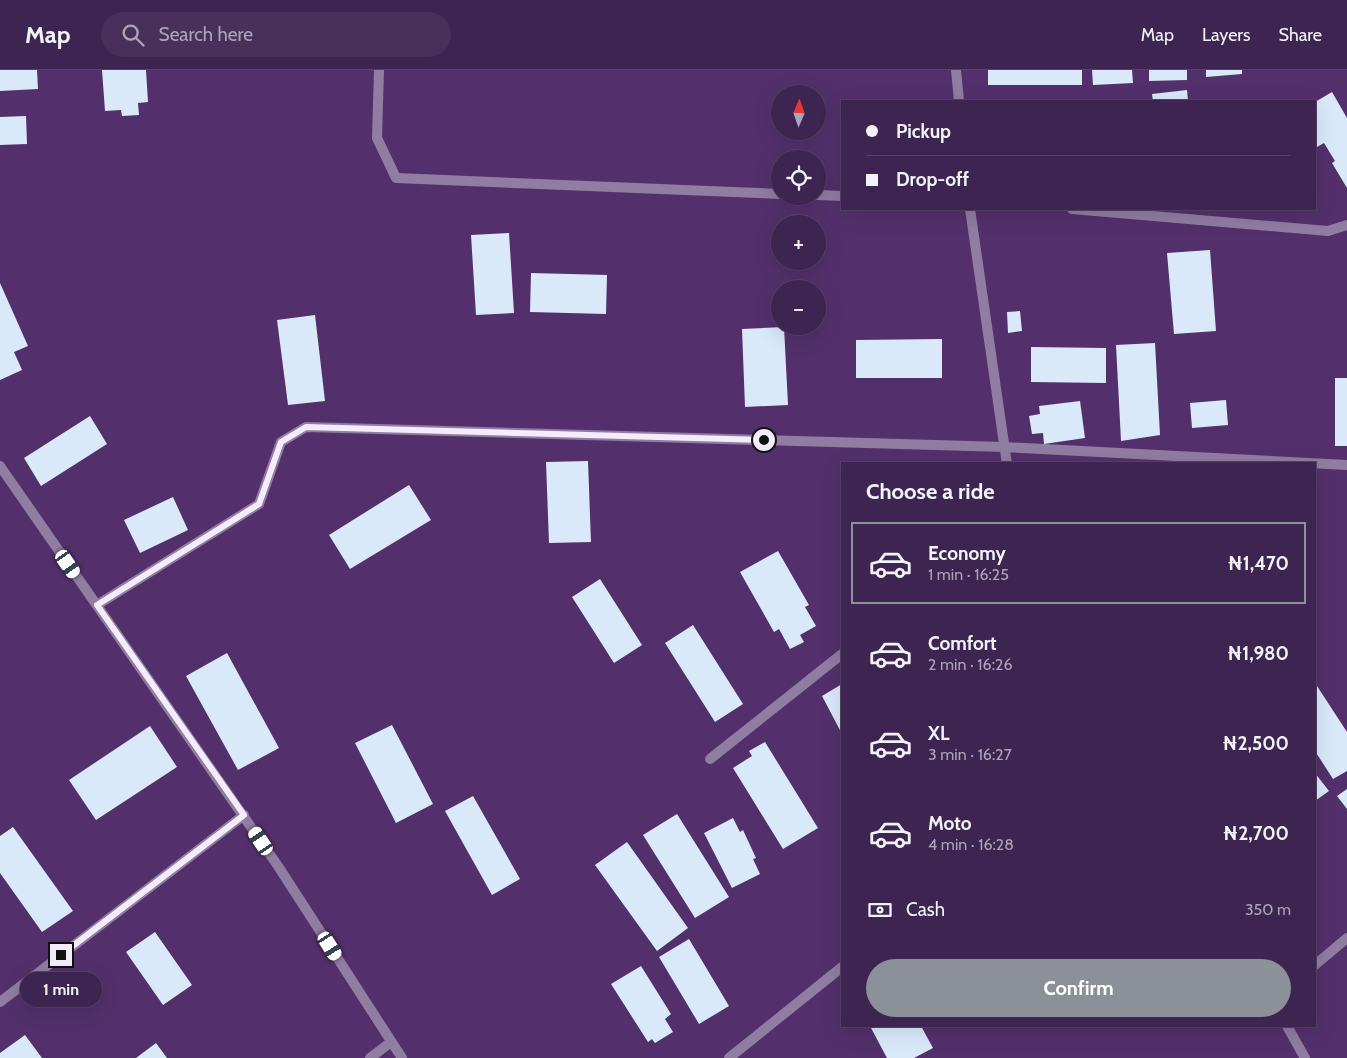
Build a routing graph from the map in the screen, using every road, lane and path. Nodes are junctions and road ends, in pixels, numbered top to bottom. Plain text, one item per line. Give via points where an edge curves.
1 (379, 70) edge
2 (956, 70) edge
3 (959, 100) edge
4 (771, 194) edge
5 (826, 195) edge
6 (841, 196) edge
7 (970, 210) edge
8 (1084, 210) edge
9 (1347, 225) edge
10 (1004, 447) junction
11 (1007, 462) edge
12 (1290, 462) edge
13 (1316, 463) edge
14 (1347, 465) edge
15 (0, 466) edge
16 (97, 605) junction
17 (841, 655) edge
18 (710, 759) dead end
19 (244, 815) junction
20 (1347, 938) edge
21 (1316, 964) edge
22 (841, 968) edge
23 (0, 1002) edge
24 (1288, 1027) edge
25 (391, 1042) junction
26 (370, 1058) edge
27 (402, 1058) edge
28 (729, 1058) edge
29 (1305, 1058) edge

1 - 4 street via 377,138 396,178
2 - 3 street
5 - 6 street
7 - 10 street
8 - 9 street via 1328,231
10 - 11 street
10 - 12 street
10 - 16 street via 306,427 281,442 259,504
13 - 14 street
15 - 16 street
16 - 19 street
17 - 18 street
19 - 23 street
19 - 25 street
20 - 21 street
22 - 28 street
24 - 29 street
25 - 26 street
25 - 27 street

